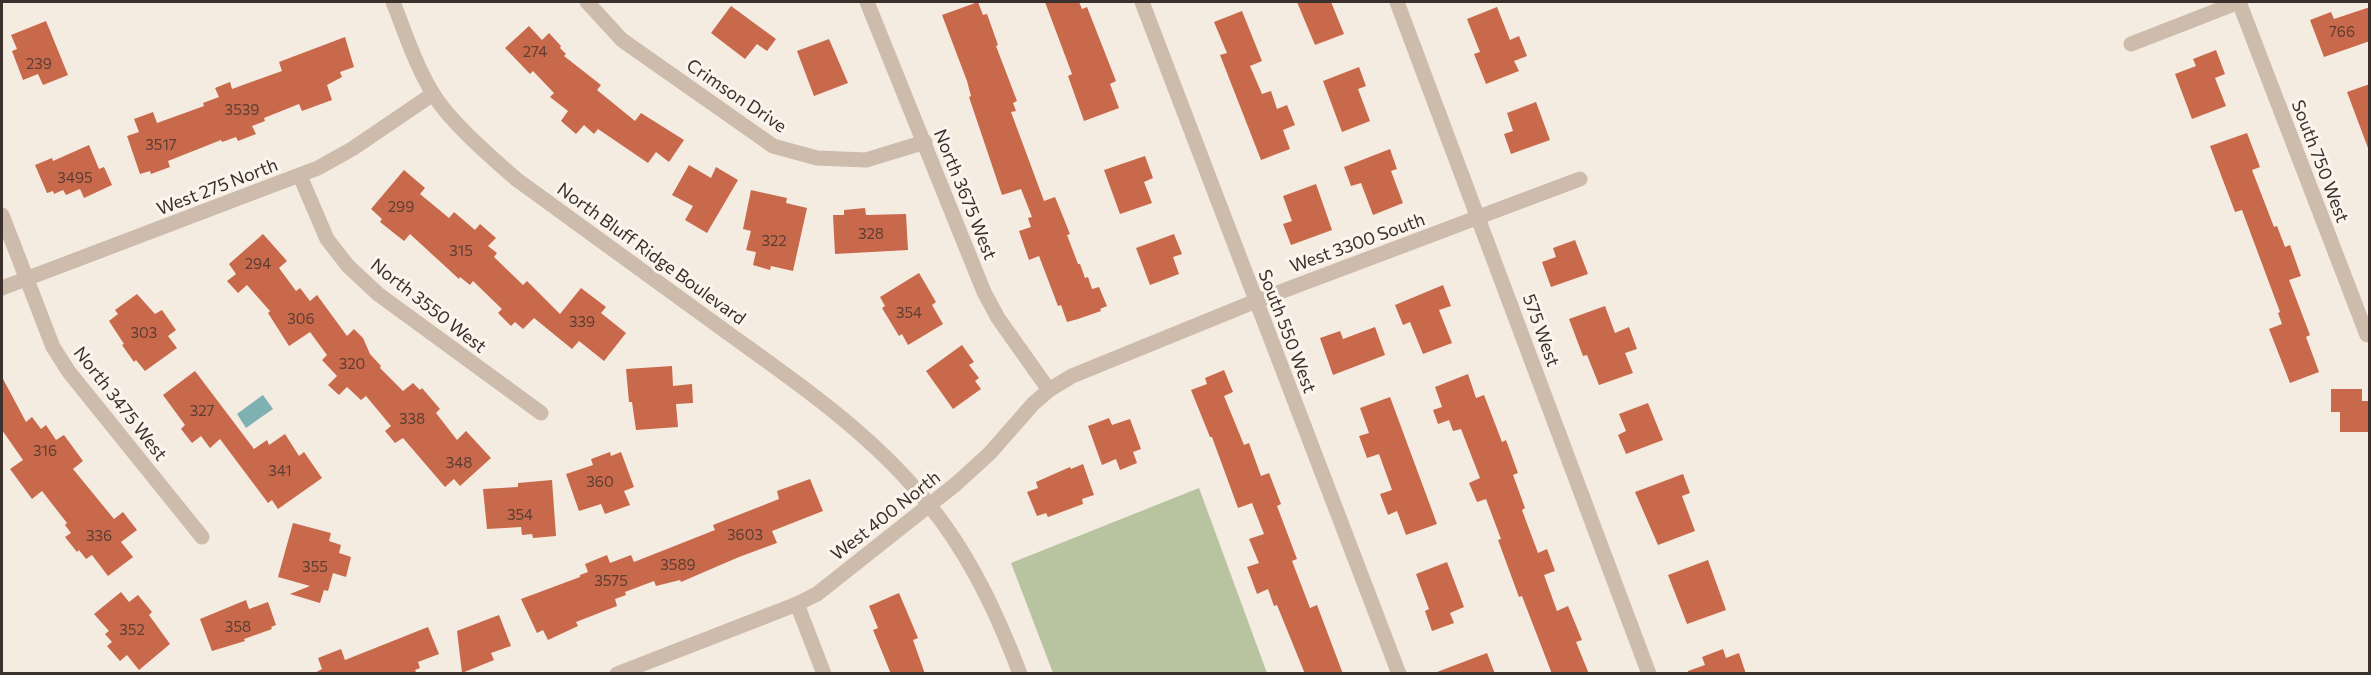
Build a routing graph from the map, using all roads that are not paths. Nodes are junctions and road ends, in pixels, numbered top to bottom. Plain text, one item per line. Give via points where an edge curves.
1 (393, 2) edge
2 (586, 2) edge
3 (867, 2) edge
4 (1142, 2) edge
5 (1397, 2) edge
6 (2239, 2) edge
7 (2131, 44) dead end
8 (433, 94) junction
9 (925, 142) junction
10 (300, 176) junction
11 (1580, 179) dead end
12 (2, 215) edge
13 (1479, 218) junction
14 (26, 279) junction
15 (2, 288) edge
16 (1256, 301) junction
17 (2367, 335) dead end
18 (1150, 346) joint
19 (1049, 390) junction
20 (541, 413) dead end
21 (929, 504) junction
22 (202, 537) dead end
23 (797, 604) junction
24 (617, 674) edge
25 (824, 674) edge
26 (1020, 674) edge
27 (1399, 674) edge
28 (1649, 674) edge

1 - 8 street, North Bluff Ridge Boulevard
2 - 9 street, Crimson Drive via 622,40 773,146 817,158 866,160
3 - 9 street, North 3675 West
4 - 16 street, South 550 West
5 - 13 street, 575 West
6 - 7 street
6 - 17 street, South 750 West
8 - 10 street, West 275 North via 351,149
8 - 21 street, North Bluff Ridge Boulevard via 516,179 819,399 870,441
9 - 19 street, North 3675 West via 984,292
10 - 14 street, West 275 North
10 - 20 street, North 3550 West via 327,239 348,266 378,294
11 - 13 street, West 3300 South
12 - 14 street, North 3475 West
13 - 16 street, West 3300 South
13 - 28 street, 575 West
14 - 15 street, West 275 North
14 - 22 street, North 3475 West via 53,347 69,372
16 - 18 street, West 3300 South
16 - 27 street, South 550 West
18 - 19 street, West 400 North via 1072,376
19 - 21 street, West 400 North via 990,453
21 - 23 street, West 400 North via 817,594
21 - 26 street, North Bluff Ridge Boulevard via 975,574 999,619
23 - 24 street, West 400 North
23 - 25 street

